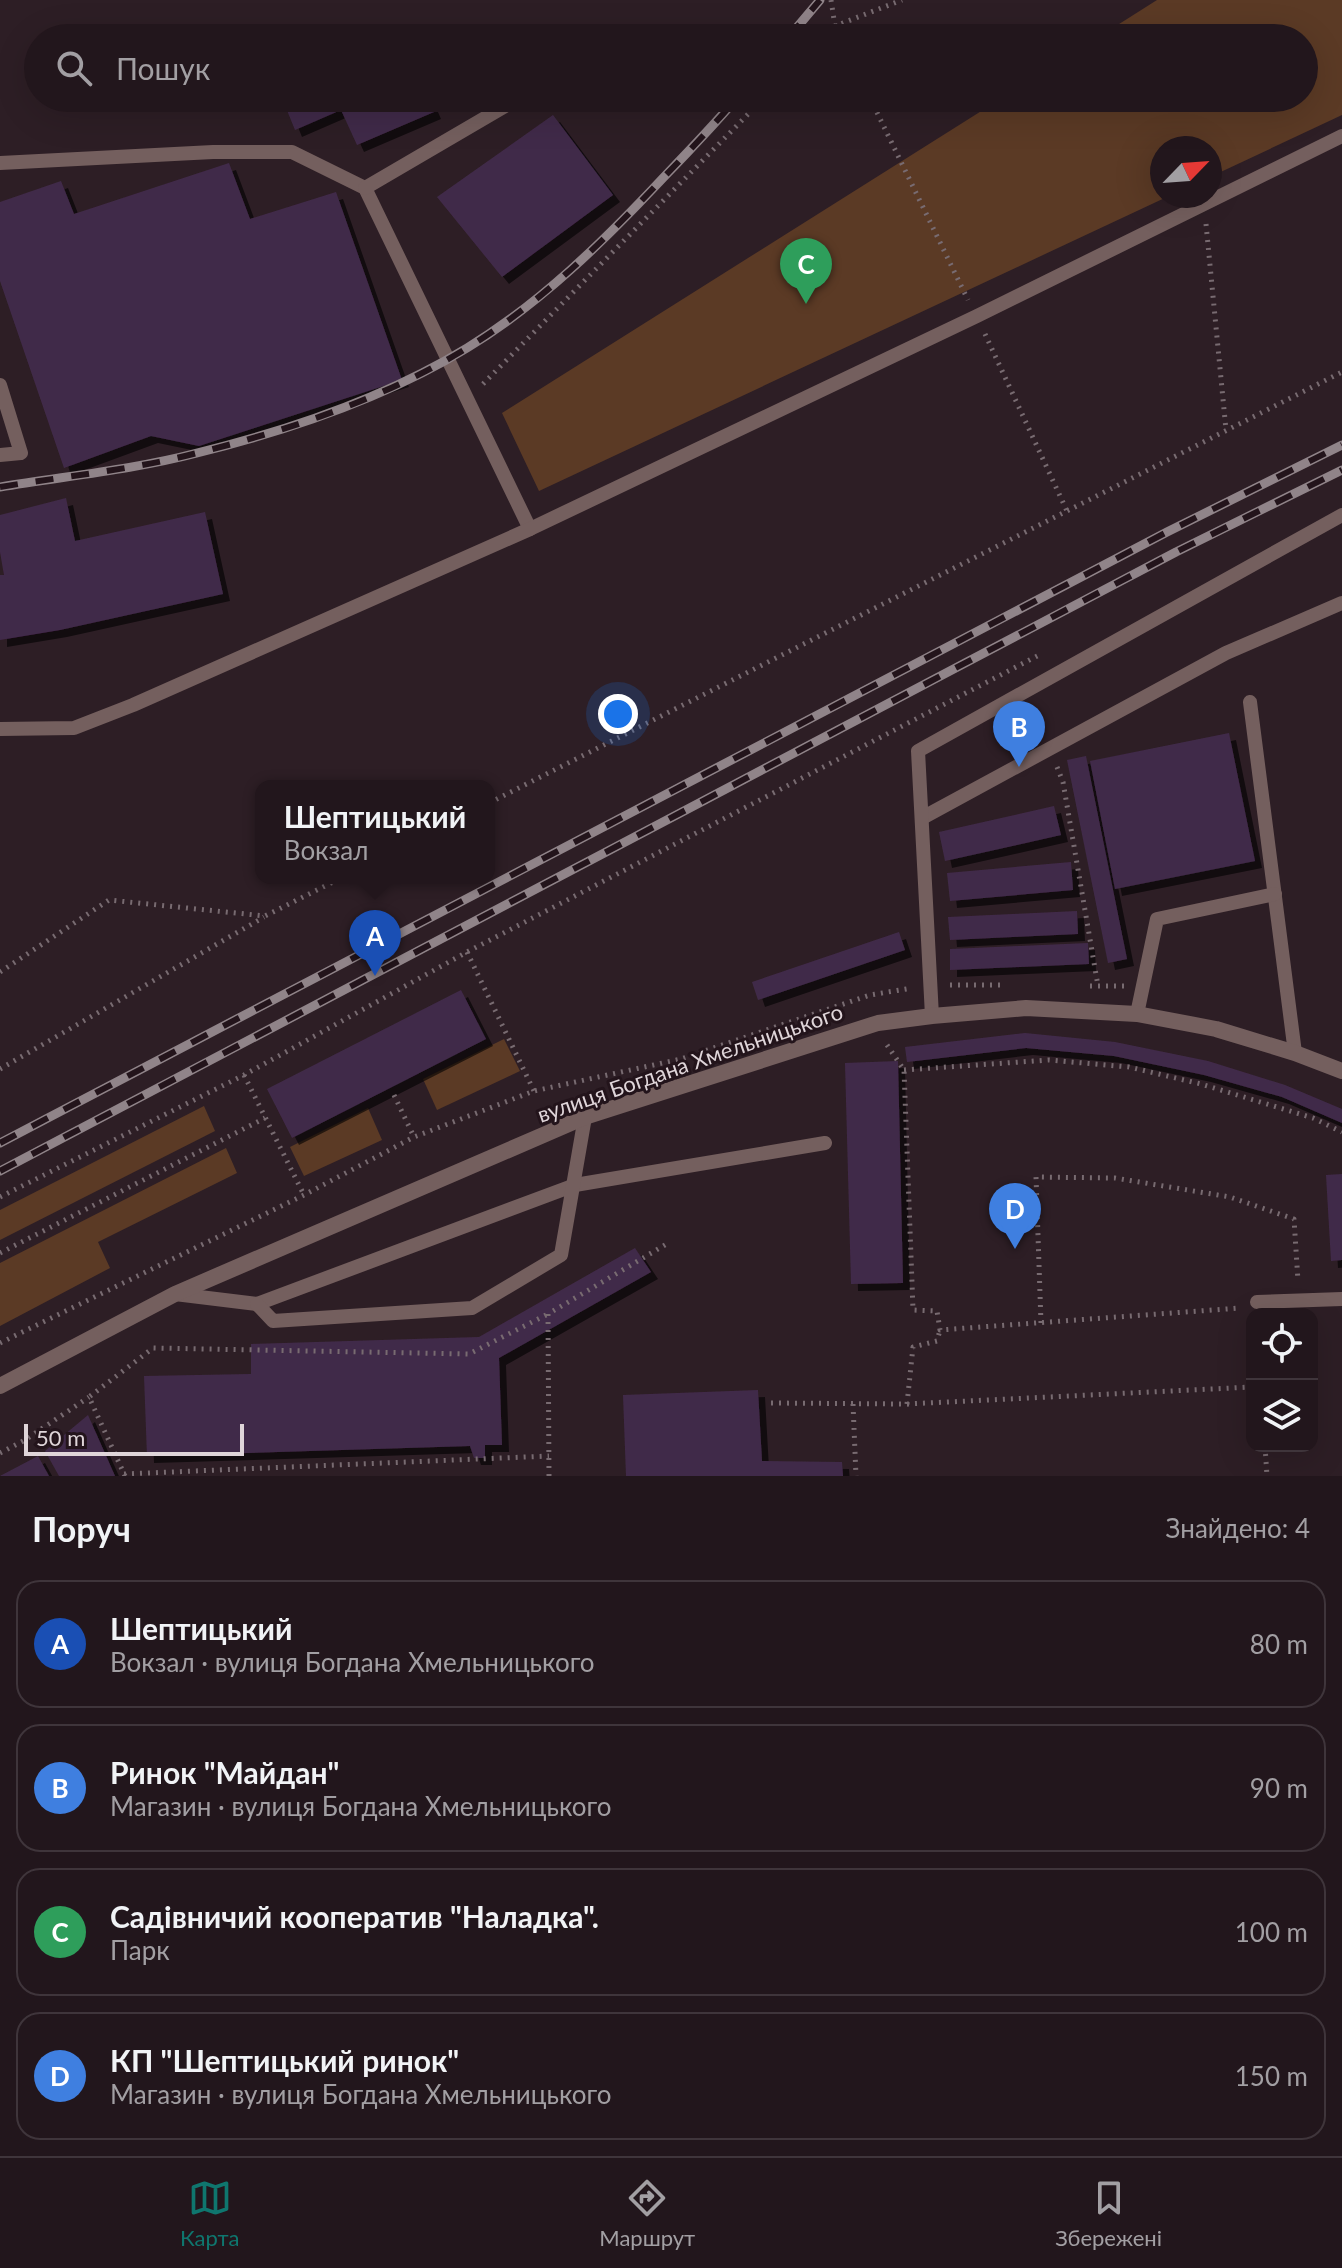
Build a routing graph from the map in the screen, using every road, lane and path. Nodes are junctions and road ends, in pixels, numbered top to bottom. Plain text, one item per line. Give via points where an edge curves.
1 (831, 0) edge
2 (902, 0) edge
3 (835, 24) edge
4 (840, 24) edge
5 (495, 112) edge
6 (750, 112) edge
7 (877, 112) edge
8 (1342, 136) edge
9 (0, 163) edge
10 (365, 188) junction
11 (1222, 195) edge
12 (1196, 208) edge
13 (1204, 208) edge
14 (977, 316) junction
15 (1342, 372) edge
16 (0, 385) edge
17 (468, 399) junction
18 (1226, 430) junction
19 (0, 455) edge
20 (1067, 511) junction
21 (1342, 515) edge
22 (530, 529) junction
23 (1342, 603) edge
24 (1055, 647) dead end
25 (1250, 702) dead end
26 (0, 729) edge
27 (1050, 749) junction
28 (495, 800) edge
29 (922, 818) junction
30 (329, 884) edge
31 (1275, 894) junction
32 (265, 916) junction
33 (467, 952) junction
34 (0, 972) edge
35 (1098, 986) dead end
36 (1137, 1014) junction
37 (932, 1016) junction
38 (887, 1044) dead end
39 (1295, 1053) junction
40 (0, 1069) edge
41 (904, 1070) junction
42 (1342, 1071) edge
43 (244, 1075) junction
44 (534, 1091) dead end
45 (394, 1095) dead end
46 (585, 1117) junction
47 (265, 1118) junction
48 (1342, 1132) edge
49 (414, 1137) dead end
50 (825, 1143) dead end
51 (575, 1185) junction
52 (304, 1195) dead end
53 (0, 1197) edge
54 (670, 1242) dead end
55 (0, 1253) edge
56 (175, 1294) junction
57 (1342, 1299) edge
58 (1300, 1300) junction
59 (1257, 1302) joint
60 (257, 1304) junction
61 (548, 1314) junction
62 (1041, 1323) junction
63 (940, 1330) junction
64 (0, 1386) edge
65 (1246, 1387) edge
66 (89, 1397) junction
67 (771, 1403) dead end
68 (853, 1404) junction
69 (907, 1404) junction
70 (1265, 1452) edge
71 (0, 1453) edge
72 (549, 1456) junction
73 (124, 1475) edge
74 (549, 1476) edge
75 (856, 1476) edge
76 (1267, 1476) edge

1 - 3 path
2 - 4 path
5 - 10 lane
6 - 17 path
7 - 14 path
8 - 11 lane
9 - 10 lane via 292,152
10 - 17 lane
12 - 14 lane
13 - 18 path
14 - 20 path
14 - 22 lane
15 - 18 path
16 - 19 lane via 21,453
17 - 22 lane
18 - 20 path
20 - 28 path
21 - 29 lane via 918,751
22 - 26 lane via 74,728
23 - 27 lane via 1226,653
24 - 33 path
25 - 31 lane
27 - 29 lane
27 - 35 path via 1063,782
29 - 37 lane
30 - 32 path
31 - 36 lane via 1157,919
31 - 39 lane
32 - 34 path via 109,900
32 - 40 path
33 - 43 path
33 - 44 path
36 - 37 street, вулиця Богдана Хмельницького via 1026,1008
36 - 39 street, вулиця Богдана Хмельницького via 1216,1029
37 - 46 street, вулиця Богдана Хмельницького via 878,1023
38 - 41 path
39 - 42 street, вулиця Богдана Хмельницького
41 - 48 path via 1049,1060 1129,1067 1313,1118
41 - 63 path via 913,1310 937,1311
43 - 47 path
43 - 53 path
45 - 49 path
46 - 51 lane
46 - 56 street, вулиця Богдана Хмельницького
47 - 52 path
47 - 55 path
50 - 51 lane
51 - 60 lane
51 - 60 lane via 561,1255 472,1308 273,1321
54 - 61 path
56 - 60 lane
56 - 64 street, вулиця Богдана Хмельницького
57 - 58 lane
58 - 59 lane
58 - 62 path via 1294,1219 1230,1197 1115,1178 1036,1177
59 - 62 path via 1239,1308
61 - 66 path via 469,1354 153,1348
61 - 72 path
62 - 63 path
63 - 69 path via 937,1341 913,1347
65 - 69 path
66 - 71 path
66 - 73 path
67 - 68 path
68 - 69 path
68 - 75 path
70 - 76 path
72 - 73 path
72 - 74 path

